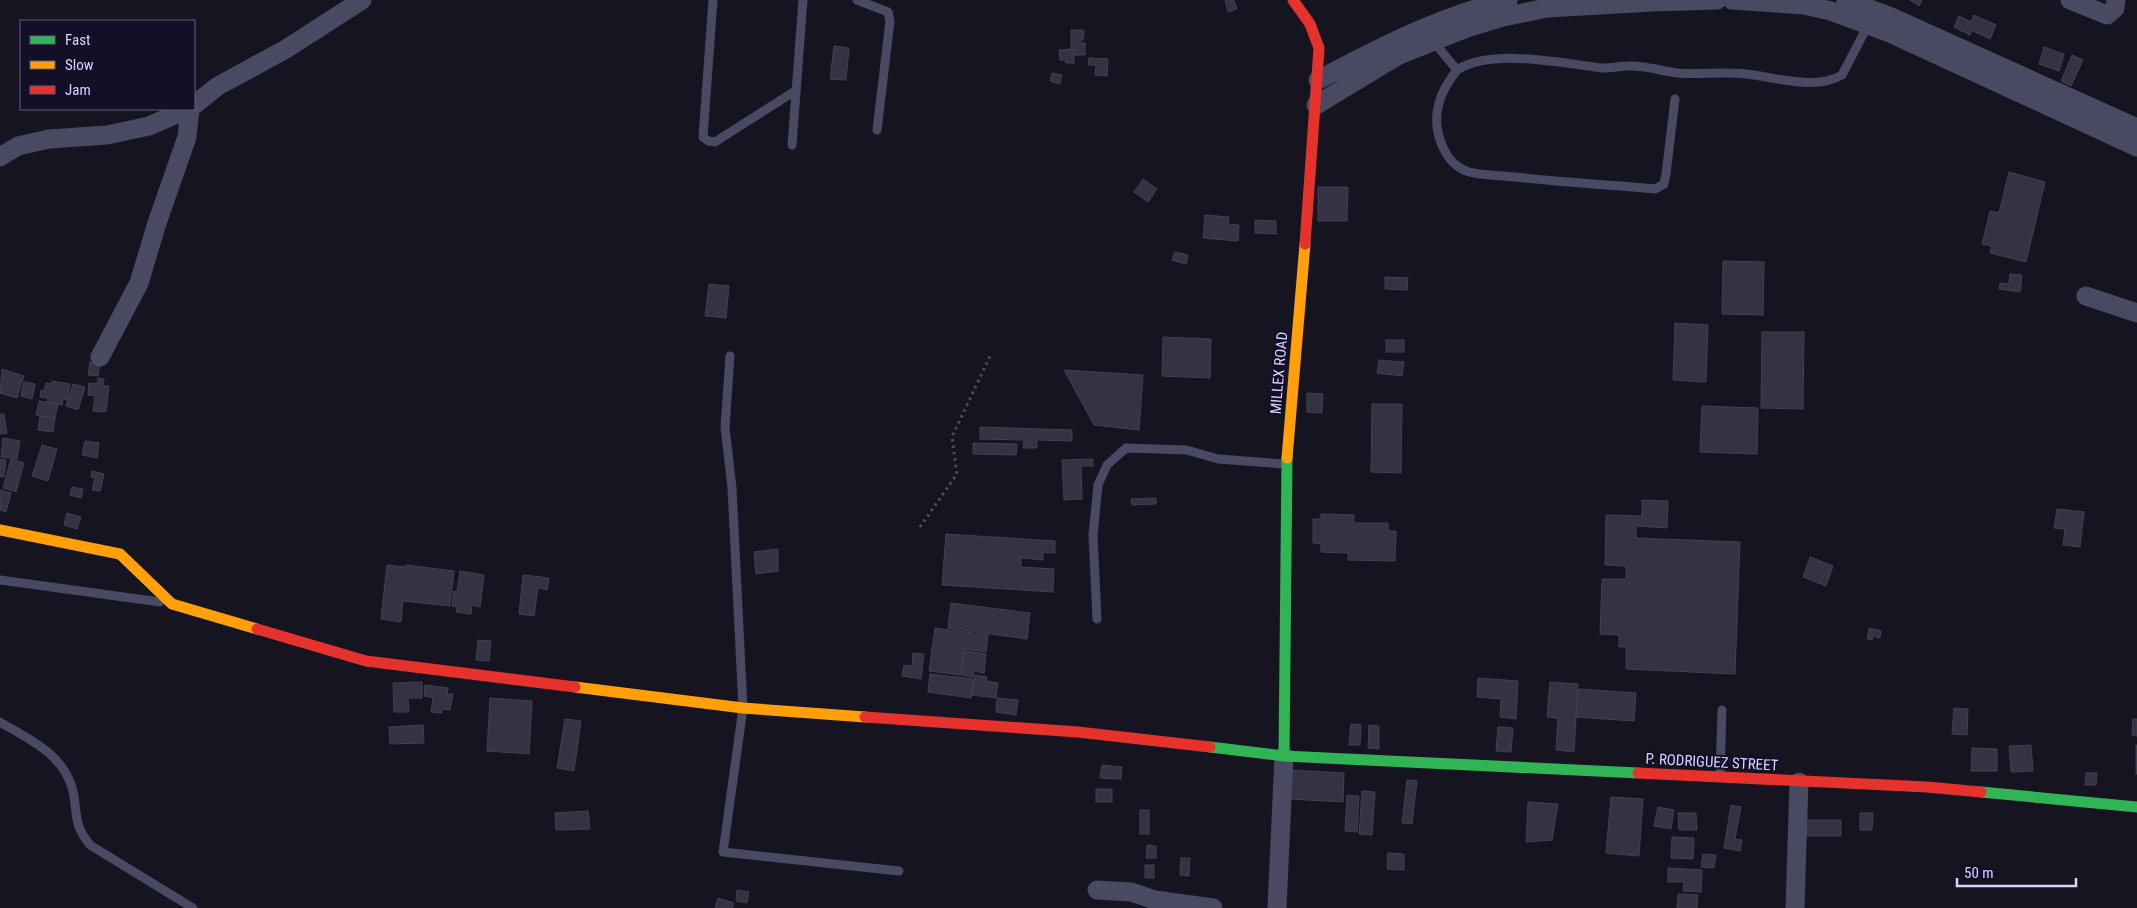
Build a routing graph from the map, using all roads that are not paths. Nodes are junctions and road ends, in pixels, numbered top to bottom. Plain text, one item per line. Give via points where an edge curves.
1 (362, 0) edge
2 (713, 0) edge
3 (803, 0) edge
4 (858, 0) edge
5 (1293, 0) edge
6 (1508, 0) edge
7 (1717, 0) edge
8 (1732, 0) edge
9 (1846, 0) edge
10 (2070, 0) edge
11 (2116, 0) edge
12 (1868, 25) junction
13 (1433, 41) junction
14 (1457, 70) junction
15 (1318, 80) junction
16 (795, 91) junction
17 (1675, 99) dead end
18 (195, 104) edge
19 (1316, 105) junction
20 (187, 110) edge
21 (189, 110) edge
22 (2137, 128) edge
23 (876, 130) dead end
24 (792, 145) dead end
25 (2137, 147) edge
26 (0, 157) edge
27 (2086, 296) dead end
28 (2137, 313) edge
29 (100, 356) dead end
30 (730, 356) dead end
31 (1287, 464) junction
32 (0, 530) edge
33 (0, 580) edge
34 (172, 604) junction
35 (1097, 619) dead end
36 (743, 708) junction
37 (1722, 710) dead end
38 (0, 722) edge
39 (1284, 756) junction
40 (1720, 778) junction
41 (1799, 782) junction
42 (2137, 807) edge
43 (899, 871) dead end
44 (1097, 890) dead end
45 (193, 908) edge
46 (1213, 908) edge
47 (1277, 908) edge
48 (1795, 908) edge

1 - 18 street via 286,49 218,86
2 - 16 lane via 703,137 715,142
3 - 16 lane
4 - 23 lane via 888,12 890,21
5 - 15 street, MILLEX ROAD via 1310,24 1319,48
6 - 15 street via 1425,26
7 - 13 street via 1547,8 1503,17
8 - 12 street via 1804,5
9 - 22 street via 1891,17
10 - 11 street via 2107,15 2115,8
12 - 14 lane via 1842,75 1821,82 1743,73 1678,73 1629,66 1610,68 1500,57 1468,63
12 - 25 street
13 - 14 lane
13 - 19 street via 1397,56
14 - 17 lane via 1439,102 1437,120 1441,144 1448,157 1468,172 1655,189 1664,184
15 - 19 street, MILLEX ROAD
16 - 24 lane
19 - 31 street, MILLEX ROAD
20 - 26 street via 149,126 107,135 49,139 18,146
21 - 29 street via 187,137 139,283
27 - 28 street
30 - 36 lane via 725,427 732,488
31 - 35 lane via 1218,459 1186,450 1126,448 1107,465 1098,485 1093,535
31 - 39 street, MILLEX ROAD
32 - 34 street via 120,554
33 - 34 lane
34 - 36 street, P. RODRIGUEZ STREET via 366,661
36 - 39 street, P. RODRIGUEZ STREET via 1078,732
36 - 43 lane via 723,852
37 - 40 lane
38 - 45 lane via 41,746 66,771 80,831 90,845
39 - 40 street, P. RODRIGUEZ STREET
39 - 47 street
40 - 41 street, P. RODRIGUEZ STREET
41 - 42 street, P. RODRIGUEZ STREET via 1928,787
41 - 48 street
44 - 46 street via 1131,892 1155,900

